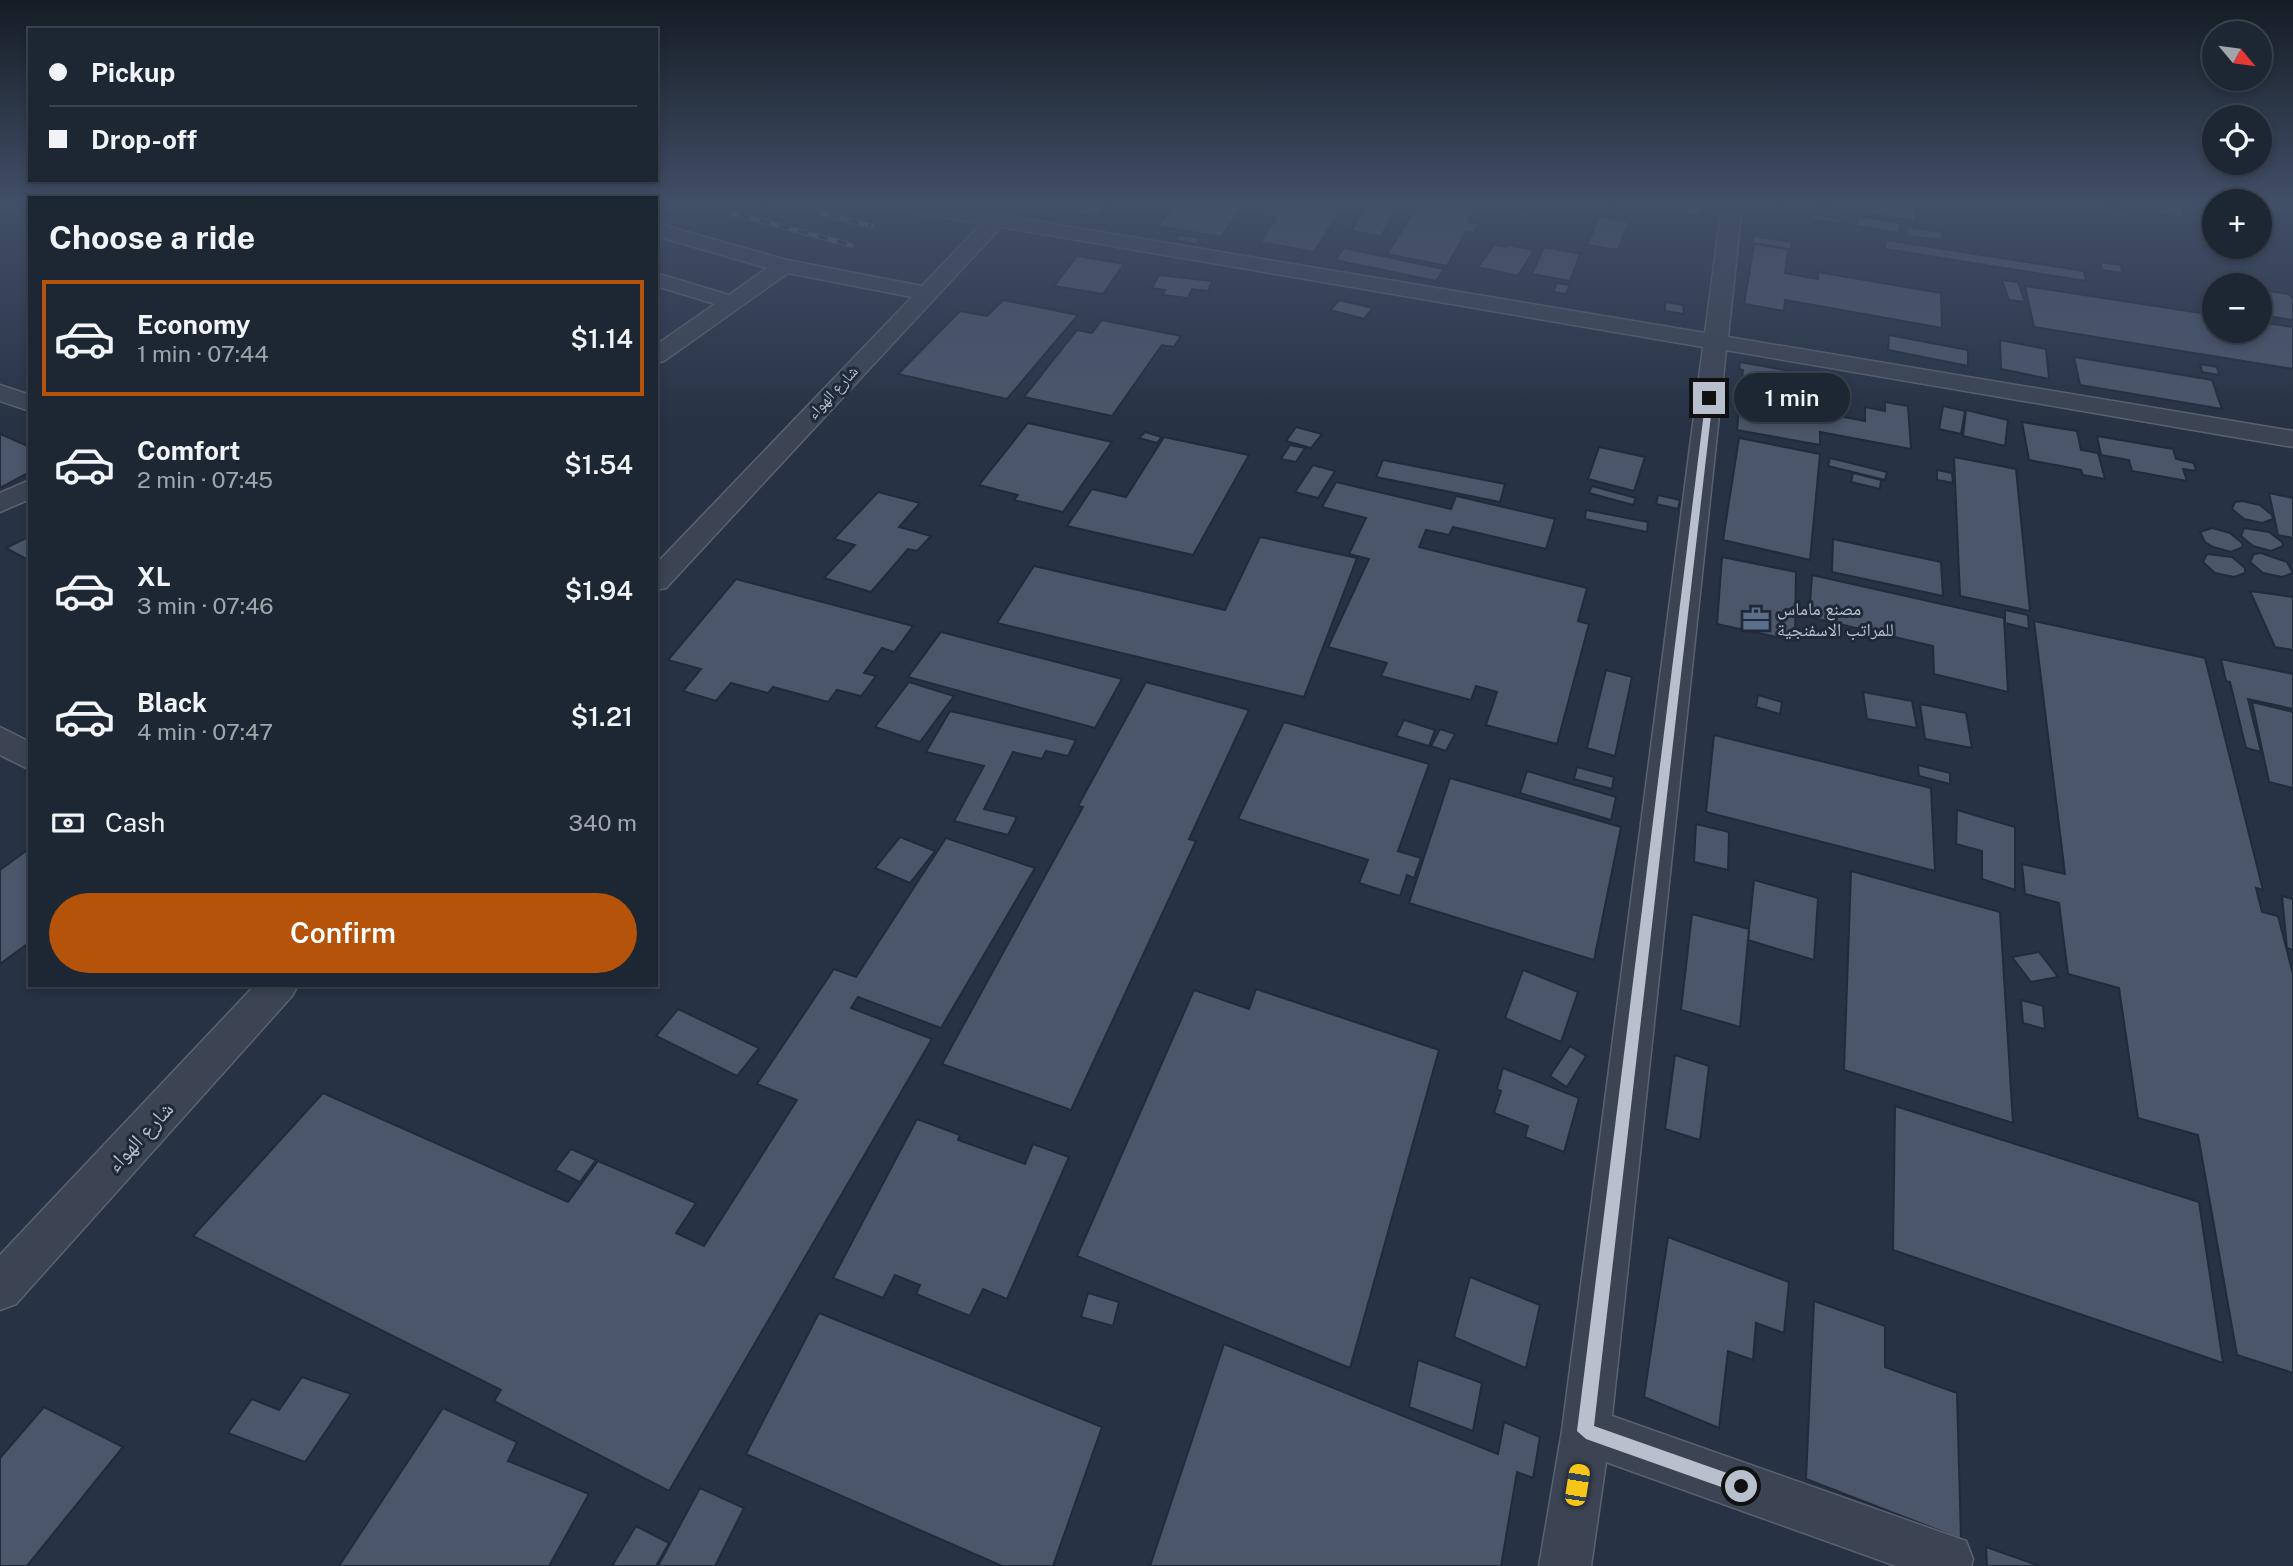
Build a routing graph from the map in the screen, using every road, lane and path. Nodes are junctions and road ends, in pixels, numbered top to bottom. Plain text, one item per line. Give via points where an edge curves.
1 (767, 278) edge
2 (848, 278) edge
3 (941, 278) edge
4 (1351, 278) edge
5 (1723, 278) edge
6 (658, 280) edge
7 (926, 293) junction
8 (733, 303) junction
9 (1715, 342) junction
10 (658, 355) edge
11 (0, 392) edge
12 (28, 403) edge
13 (2293, 439) edge
14 (28, 489) edge
15 (0, 504) edge
16 (658, 579) edge
17 (0, 739) edge
18 (28, 757) edge
19 (277, 987) edge
20 (0, 1288) edge
21 (1586, 1431) junction
22 (1948, 1559) dead end
23 (1565, 1566) edge

1 - 8 street
2 - 7 street
3 - 7 street, شارع الهواء
4 - 9 street
5 - 9 street
6 - 8 street
7 - 16 street, شارع الهواء
8 - 10 street
9 - 13 street
9 - 21 street
11 - 12 street
14 - 15 street
17 - 18 street
19 - 20 street, شارع الهواء
21 - 22 street
21 - 23 street

